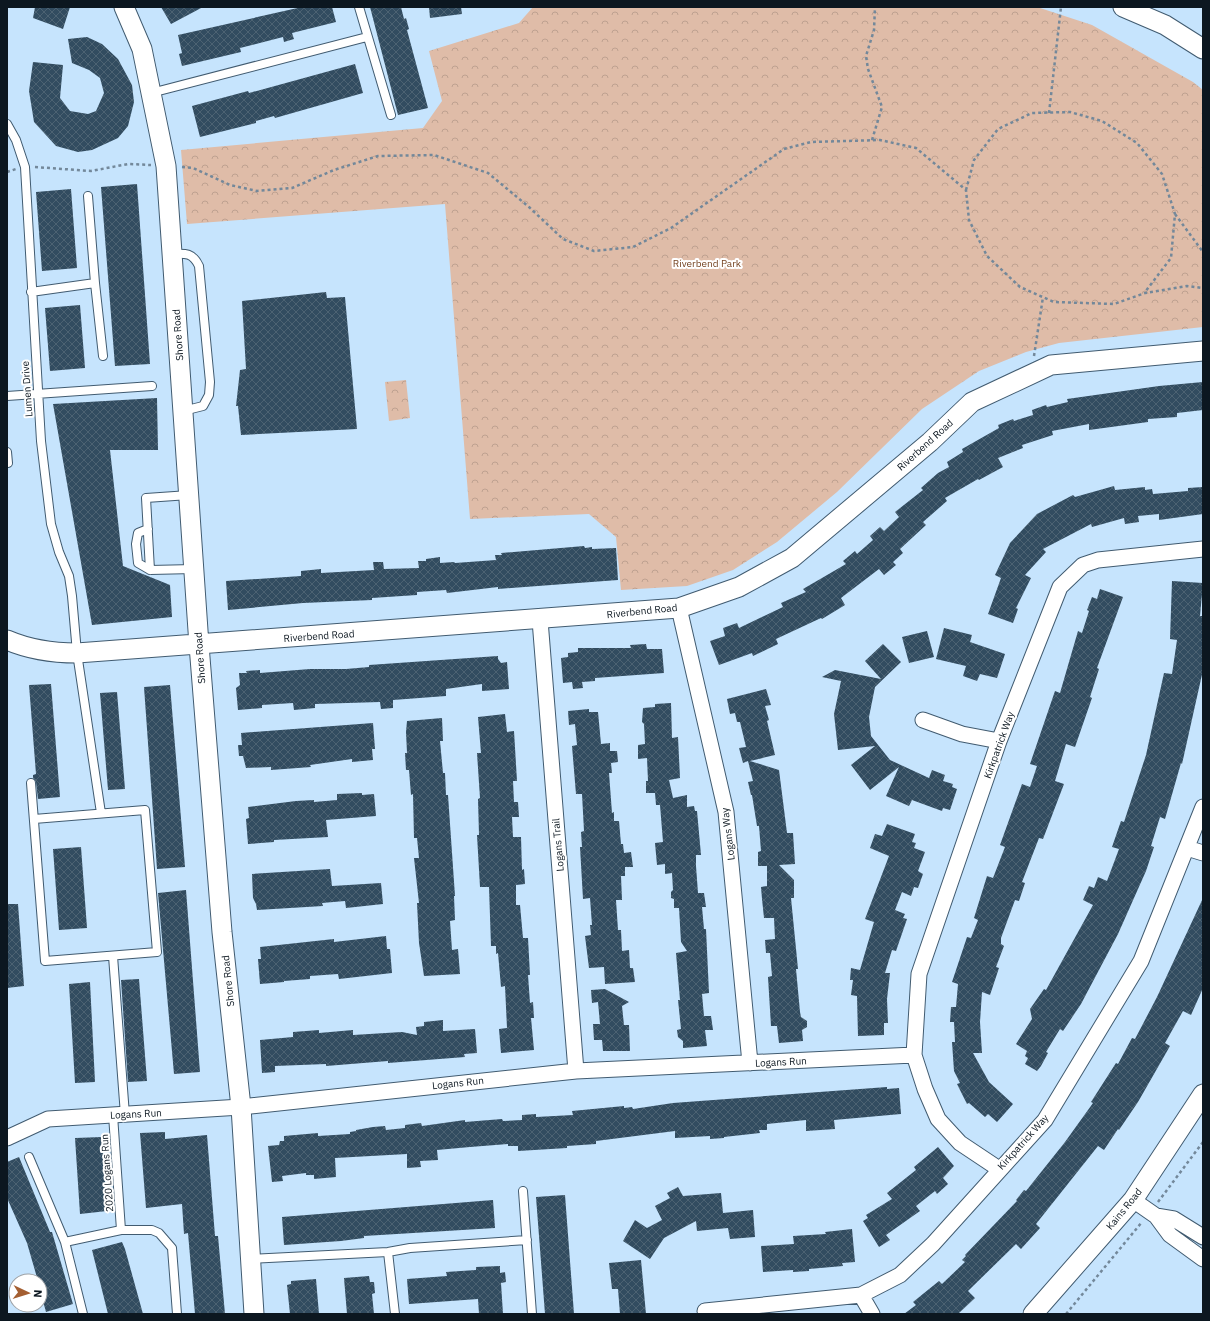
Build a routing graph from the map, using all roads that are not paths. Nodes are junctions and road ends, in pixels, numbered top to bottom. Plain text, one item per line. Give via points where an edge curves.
1 (124, 7) edge
2 (359, 7) edge
3 (1123, 7) edge
4 (367, 37) junction
5 (1203, 49) edge
6 (151, 93) junction
7 (391, 115) dead end
8 (7, 124) edge
9 (88, 196) dead end
10 (172, 254) junction
11 (95, 284) junction
12 (31, 292) junction
13 (1203, 351) edge
14 (103, 356) dead end
15 (152, 386) dead end
16 (38, 394) junction
17 (7, 396) edge
18 (183, 411) junction
19 (7, 452) edge
20 (8, 463) edge
21 (189, 495) junction
22 (148, 529) junction
23 (1203, 549) edge
24 (194, 569) junction
25 (150, 570) junction
26 (679, 608) junction
27 (540, 620) junction
28 (7, 640) edge
29 (199, 644) junction
30 (77, 653) junction
31 (923, 720) dead end
32 (999, 741) junction
33 (31, 783) dead end
34 (1203, 807) edge
35 (101, 813) junction
36 (34, 819) junction
37 (1187, 848) junction
38 (1203, 853) edge
39 (113, 956) junction
40 (914, 1055) junction
41 (750, 1063) junction
42 (576, 1071) junction
43 (1203, 1096) edge
44 (241, 1107) junction
45 (119, 1115) junction
46 (7, 1138) edge
47 (29, 1157) dead end
48 (999, 1170) junction
49 (523, 1191) dead end
50 (1133, 1200) junction
51 (1154, 1214) junction
52 (121, 1230) junction
53 (1203, 1237) edge
54 (527, 1240) junction
55 (65, 1242) junction
56 (388, 1252) junction
57 (250, 1259) junction
58 (1203, 1259) edge
59 (861, 1295) junction
60 (705, 1311) dead end
61 (83, 1314) edge
62 (177, 1314) edge
63 (254, 1314) edge
64 (395, 1314) edge
65 (532, 1314) edge
66 (872, 1314) edge
67 (1033, 1314) edge

1 - 6 street, Shore Road via 142,50
2 - 4 lane
3 - 5 street via 1164,25
4 - 6 lane
4 - 7 lane
6 - 10 street, Shore Road via 166,166
8 - 12 lane, Lumen Drive via 16,140 25,167
9 - 11 lane
10 - 18 street, Shore Road
10 - 18 lane via 187,253 196,258 199,266 210,382 209,395 203,406
11 - 12 lane
11 - 14 lane
12 - 16 lane, Lumen Drive
13 - 26 street, Riverbend Road via 1051,365 972,402 930,442 792,558 739,587
15 - 16 lane
16 - 17 lane
16 - 30 lane, Lumen Drive via 51,524 69,576
18 - 21 street, Shore Road
19 - 20 lane
21 - 22 lane via 146,498
21 - 24 street, Shore Road
22 - 25 lane
22 - 25 lane via 138,533 136,544 138,563
23 - 32 street, Kirkpatrick Way via 1098,560 1083,565 1074,573 1060,587
24 - 25 lane
24 - 29 street, Shore Road
26 - 27 street, Riverbend Road
26 - 41 street, Logans Way via 726,812
27 - 29 street, Riverbend Road
27 - 42 street, Logans Trail
28 - 30 street, Riverbend Road via 63,653
29 - 30 street, Riverbend Road
29 - 44 street, Shore Road via 222,932
30 - 35 lane, Lumen Drive
31 - 32 street via 962,734
32 - 40 street, Kirkpatrick Way via 919,974
33 - 36 lane
34 - 37 street, Kirkpatrick Way
35 - 36 lane
35 - 39 lane via 145,810 157,952
36 - 39 lane via 45,961
37 - 38 street
37 - 48 street, Kirkpatrick Way via 1141,961 1124,992 1045,1120
39 - 45 lane, 2020 Logans Run
40 - 41 street, Logans Run
40 - 48 street, Kirkpatrick Way via 924,1090 938,1120 960,1143
41 - 42 street, Logans Run
42 - 44 street, Logans Run
43 - 50 street, Kains Road
44 - 45 street, Logans Run
44 - 57 street, Shore Road
45 - 46 street, Logans Run via 48,1118
45 - 52 lane, 2020 Logans Run
47 - 55 lane
48 - 59 street, Kirkpatrick Way via 933,1244 900,1275
49 - 54 lane
50 - 51 street
50 - 67 street, Kains Road
51 - 53 street via 1174,1219
51 - 58 street via 1170,1235
52 - 55 lane
52 - 62 lane via 152,1230 159,1233 172,1248
54 - 56 lane via 410,1248
54 - 65 lane
55 - 61 lane
56 - 57 lane
56 - 64 lane
57 - 63 street, Shore Road
59 - 60 street, Kirkpatrick Way
59 - 66 street

